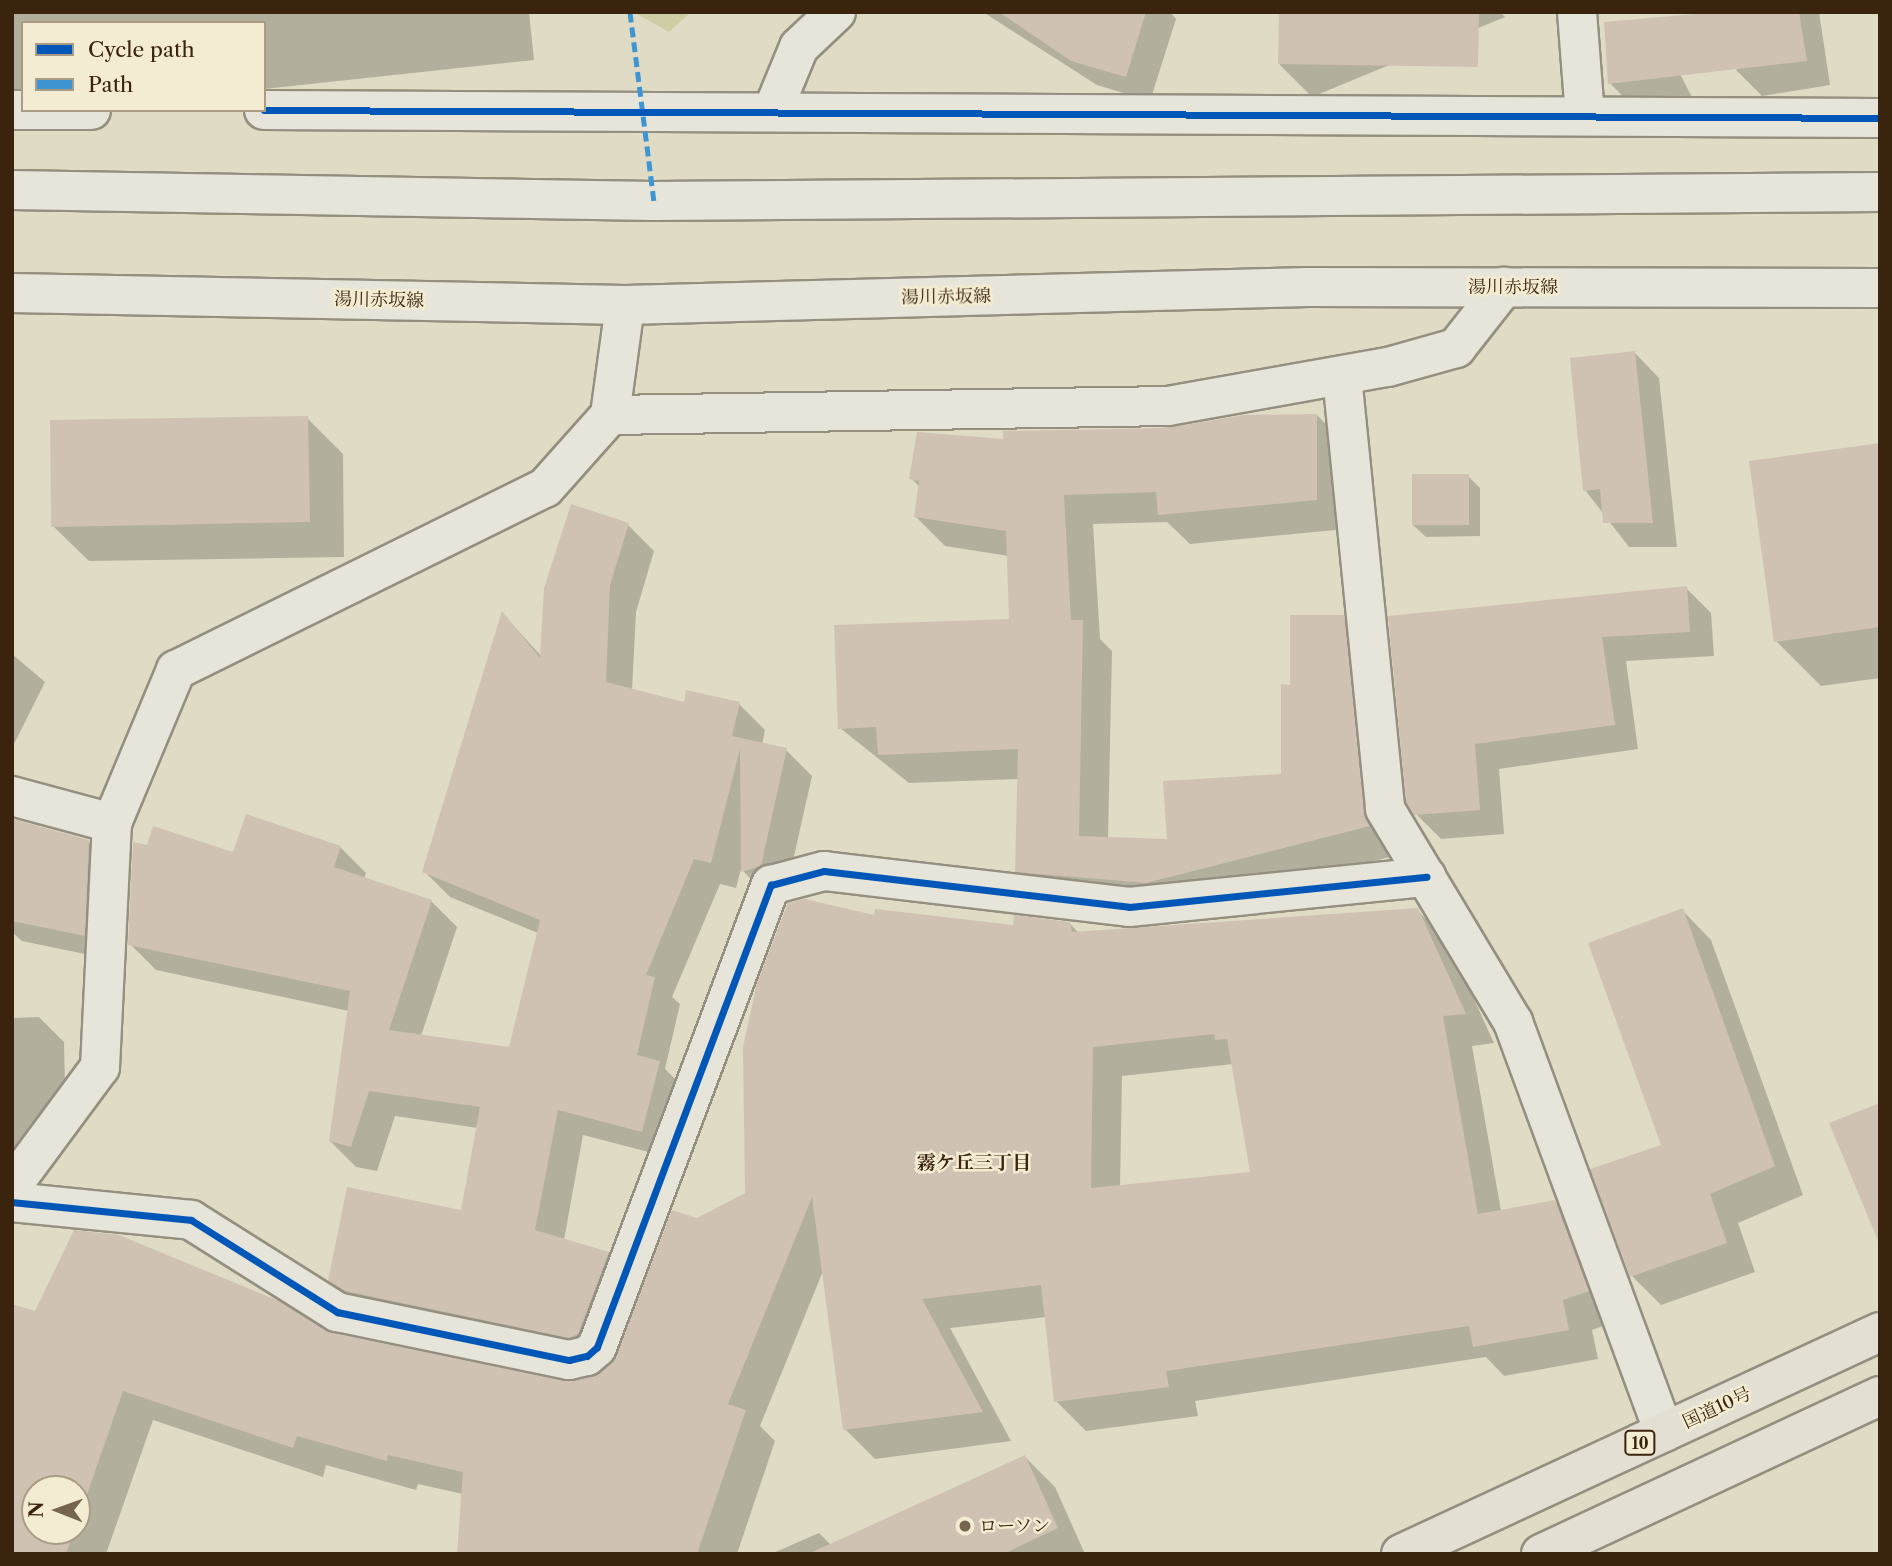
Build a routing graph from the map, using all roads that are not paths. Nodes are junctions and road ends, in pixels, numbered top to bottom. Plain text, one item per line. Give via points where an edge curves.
1 (835, 12) edge
2 (1577, 12) edge
3 (266, 110) edge
4 (773, 110) junction
5 (1585, 117) junction
6 (1880, 118) edge
7 (12, 190) edge
8 (1880, 192) edge
9 (1504, 288) junction
10 (1880, 288) edge
11 (12, 293) edge
12 (625, 305) junction
13 (1342, 376) junction
14 (610, 415) junction
15 (12, 796) edge
16 (112, 823) junction
17 (1426, 877) junction
18 (12, 1186) edge
19 (12, 1202) edge
20 (1880, 1332) edge
21 (1880, 1396) edge
22 (1664, 1432) junction
23 (1401, 1554) edge
24 (1541, 1554) edge

1 - 4 street via 799,47
2 - 5 street
3 - 4 street
4 - 5 street
5 - 6 street
7 - 8 street via 653,201
9 - 10 street, 湯川赤坂線
9 - 12 street, 湯川赤坂線
9 - 13 street via 1456,348
11 - 12 street, 湯川赤坂線
12 - 14 street
13 - 14 street via 1168,406
13 - 17 street via 1385,809
14 - 16 street via 545,488 176,670
15 - 16 street
16 - 18 street via 100,1067
17 - 19 street via 1129,907 824,871 771,885 597,1347 587,1356 569,1360 337,1312 191,1220
17 - 22 street via 1513,1022
20 - 22 highway, 国道10号 / 10
21 - 24 highway
22 - 23 highway, 国道10号 / 10

